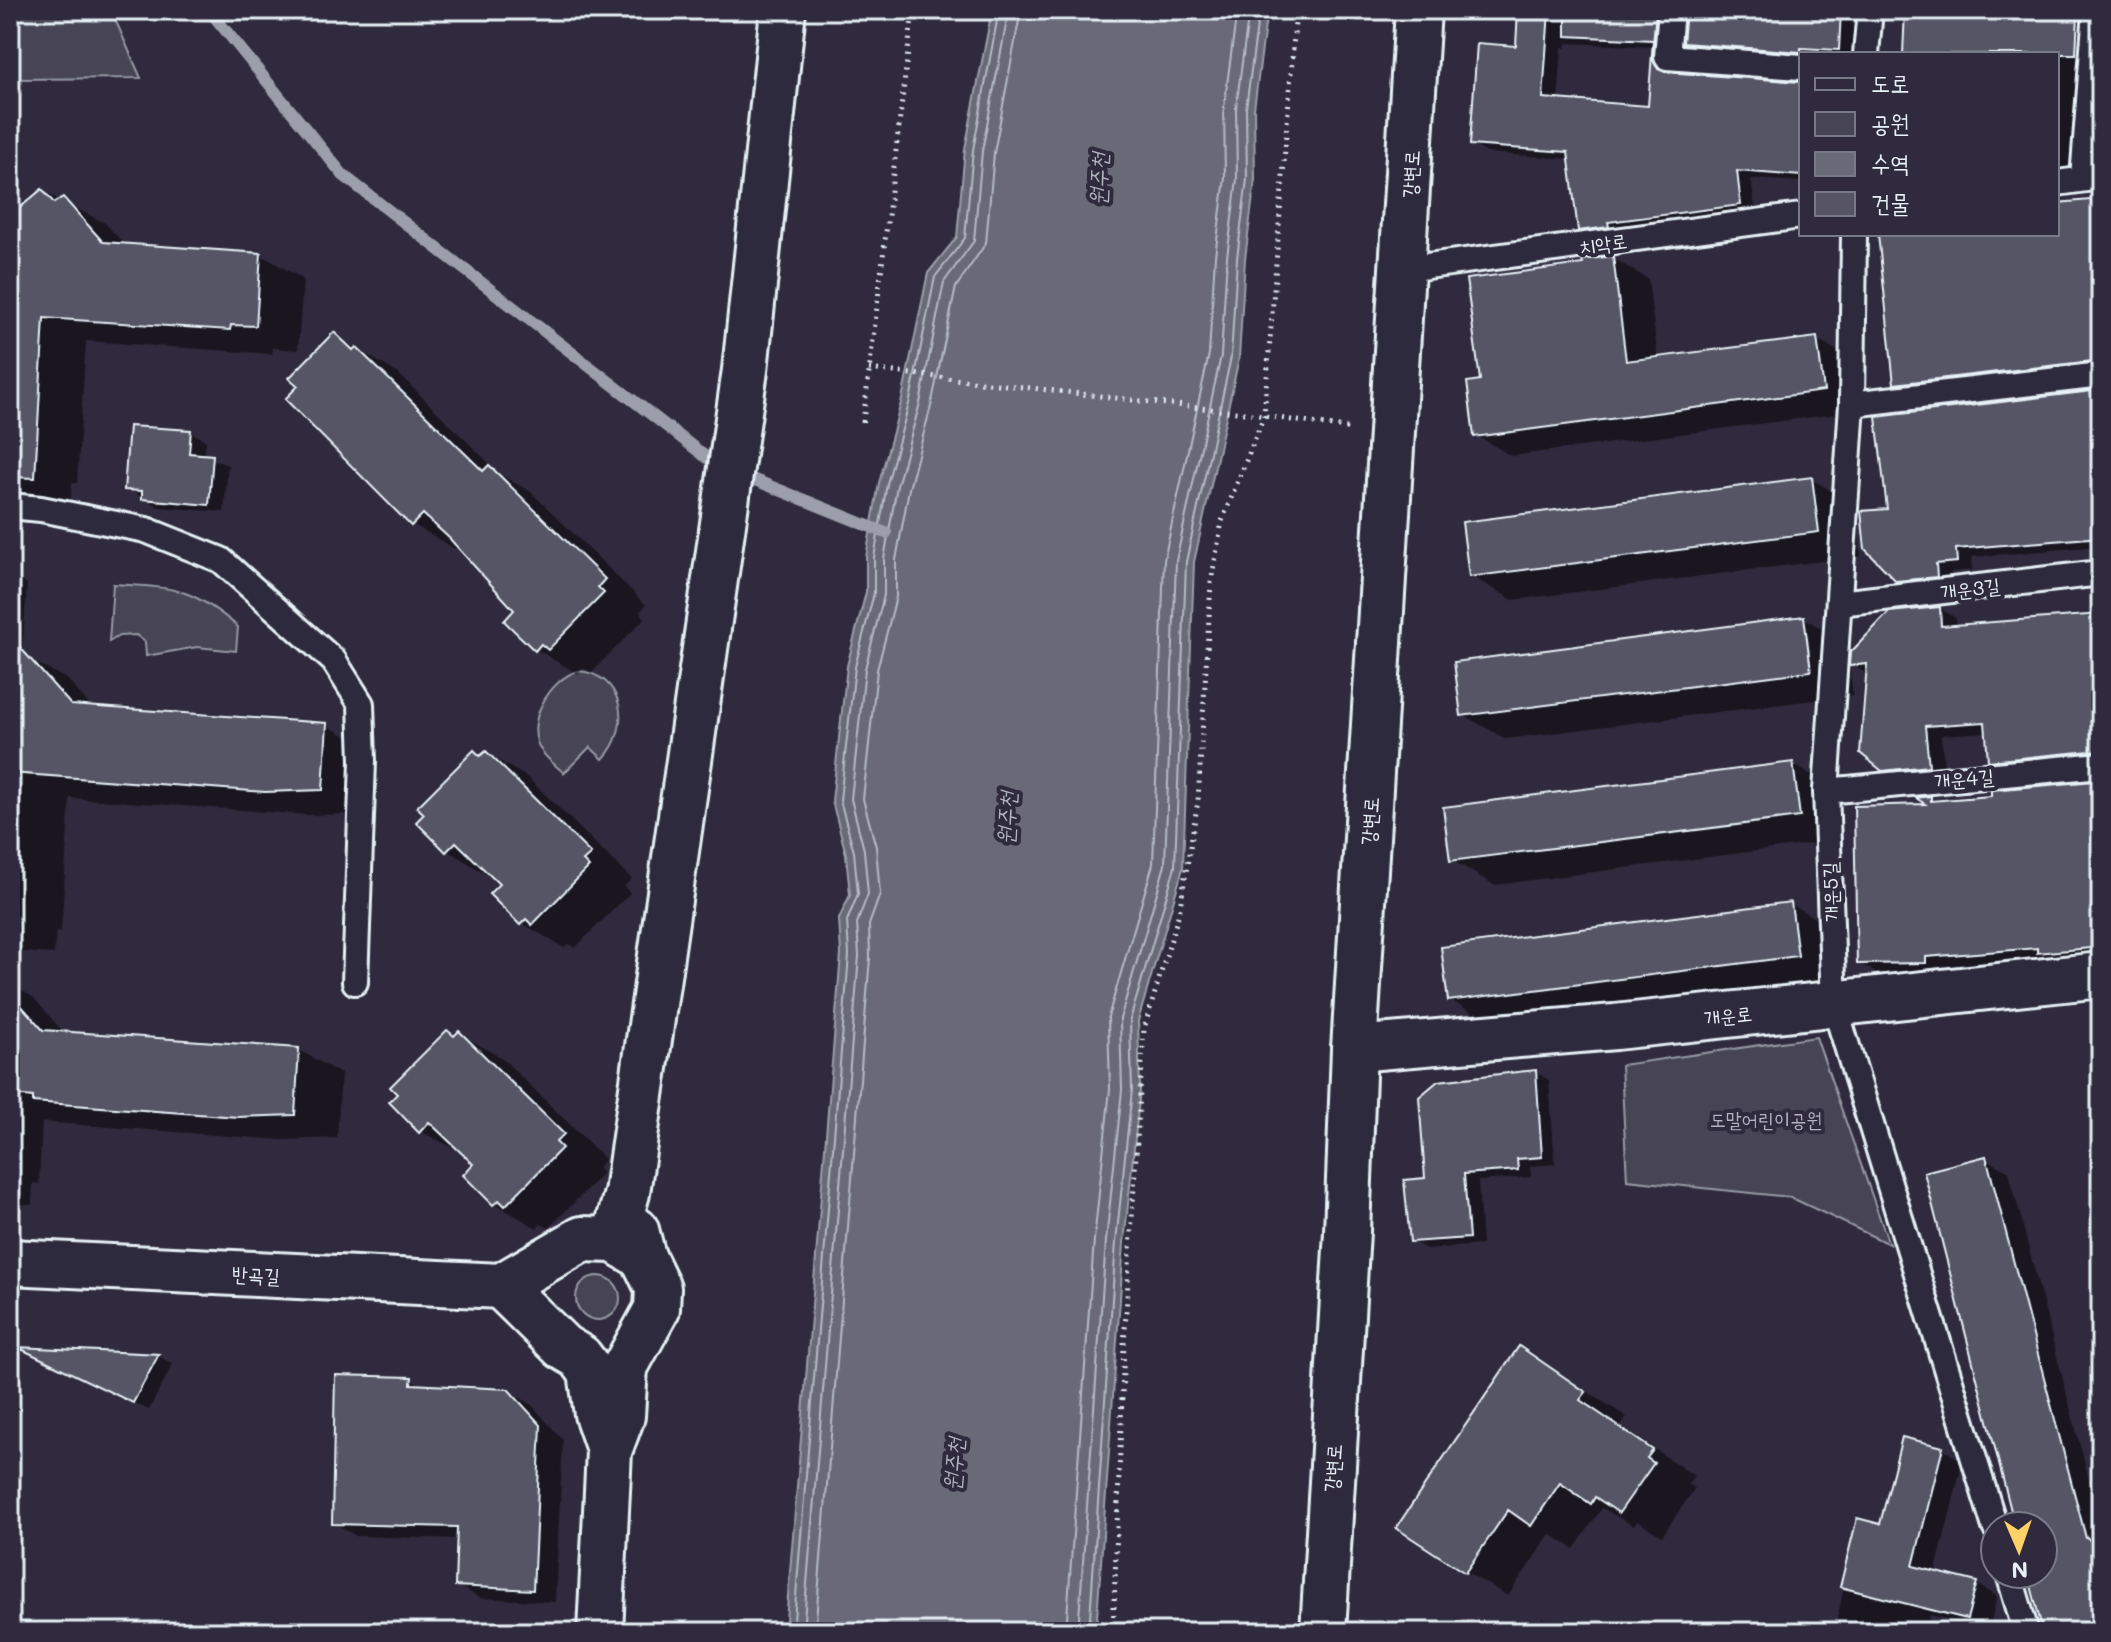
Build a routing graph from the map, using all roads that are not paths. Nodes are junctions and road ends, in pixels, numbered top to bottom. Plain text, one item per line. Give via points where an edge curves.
1 (783, 10) edge
2 (1418, 10) edge
3 (1671, 10) edge
4 (1870, 10) edge
5 (2096, 10) edge
6 (1866, 52) edge
7 (1799, 67) edge
8 (2092, 178) edge
9 (2059, 183) edge
10 (1799, 216) edge
11 (1854, 236) edge
12 (1405, 269) junction
13 (2101, 375) edge
14 (1852, 404) junction
15 (10, 506) edge
16 (2101, 573) edge
17 (1839, 603) junction
18 (2101, 765) edge
19 (1826, 791) junction
20 (2101, 975) edge
21 (355, 982) dead end
22 (1834, 1004) junction
23 (1354, 1049) junction
24 (628, 1248) junction
25 (550, 1261) junction
26 (10, 1262) edge
27 (501, 1286) junction
28 (650, 1327) junction
29 (556, 1340) junction
30 (609, 1451) junction
31 (1990, 1510) edge
32 (2014, 1590) edge
33 (600, 1632) edge
34 (1323, 1632) edge
35 (2026, 1632) edge

1 - 24 street via 745,370 627,1193
2 - 12 street, 강변로
3 - 7 lane via 1667,57
4 - 6 lane
5 - 8 lane
8 - 9 lane
10 - 12 lane, 치악로
11 - 14 lane, 개운5길
12 - 23 street, 강변로
13 - 14 lane
14 - 17 lane, 개운5길
15 - 21 lane via 146,530 221,560 334,661 361,704
16 - 17 lane, 개운3길
17 - 19 lane, 개운5길
18 - 19 lane, 개운4길
19 - 22 lane, 개운5길
20 - 22 street, 개운로
22 - 23 street, 개운로
22 - 31 lane, 개운5길
23 - 34 street, 강변로
24 - 25 street via 582,1239
24 - 28 street via 658,1288
25 - 27 street
25 - 29 street via 537,1297 540,1316
26 - 27 street, 반곡길
27 - 29 street
28 - 29 street via 620,1354 581,1356
28 - 30 street via 625,1367 622,1416
29 - 30 street via 591,1372
30 - 33 street
32 - 35 lane

